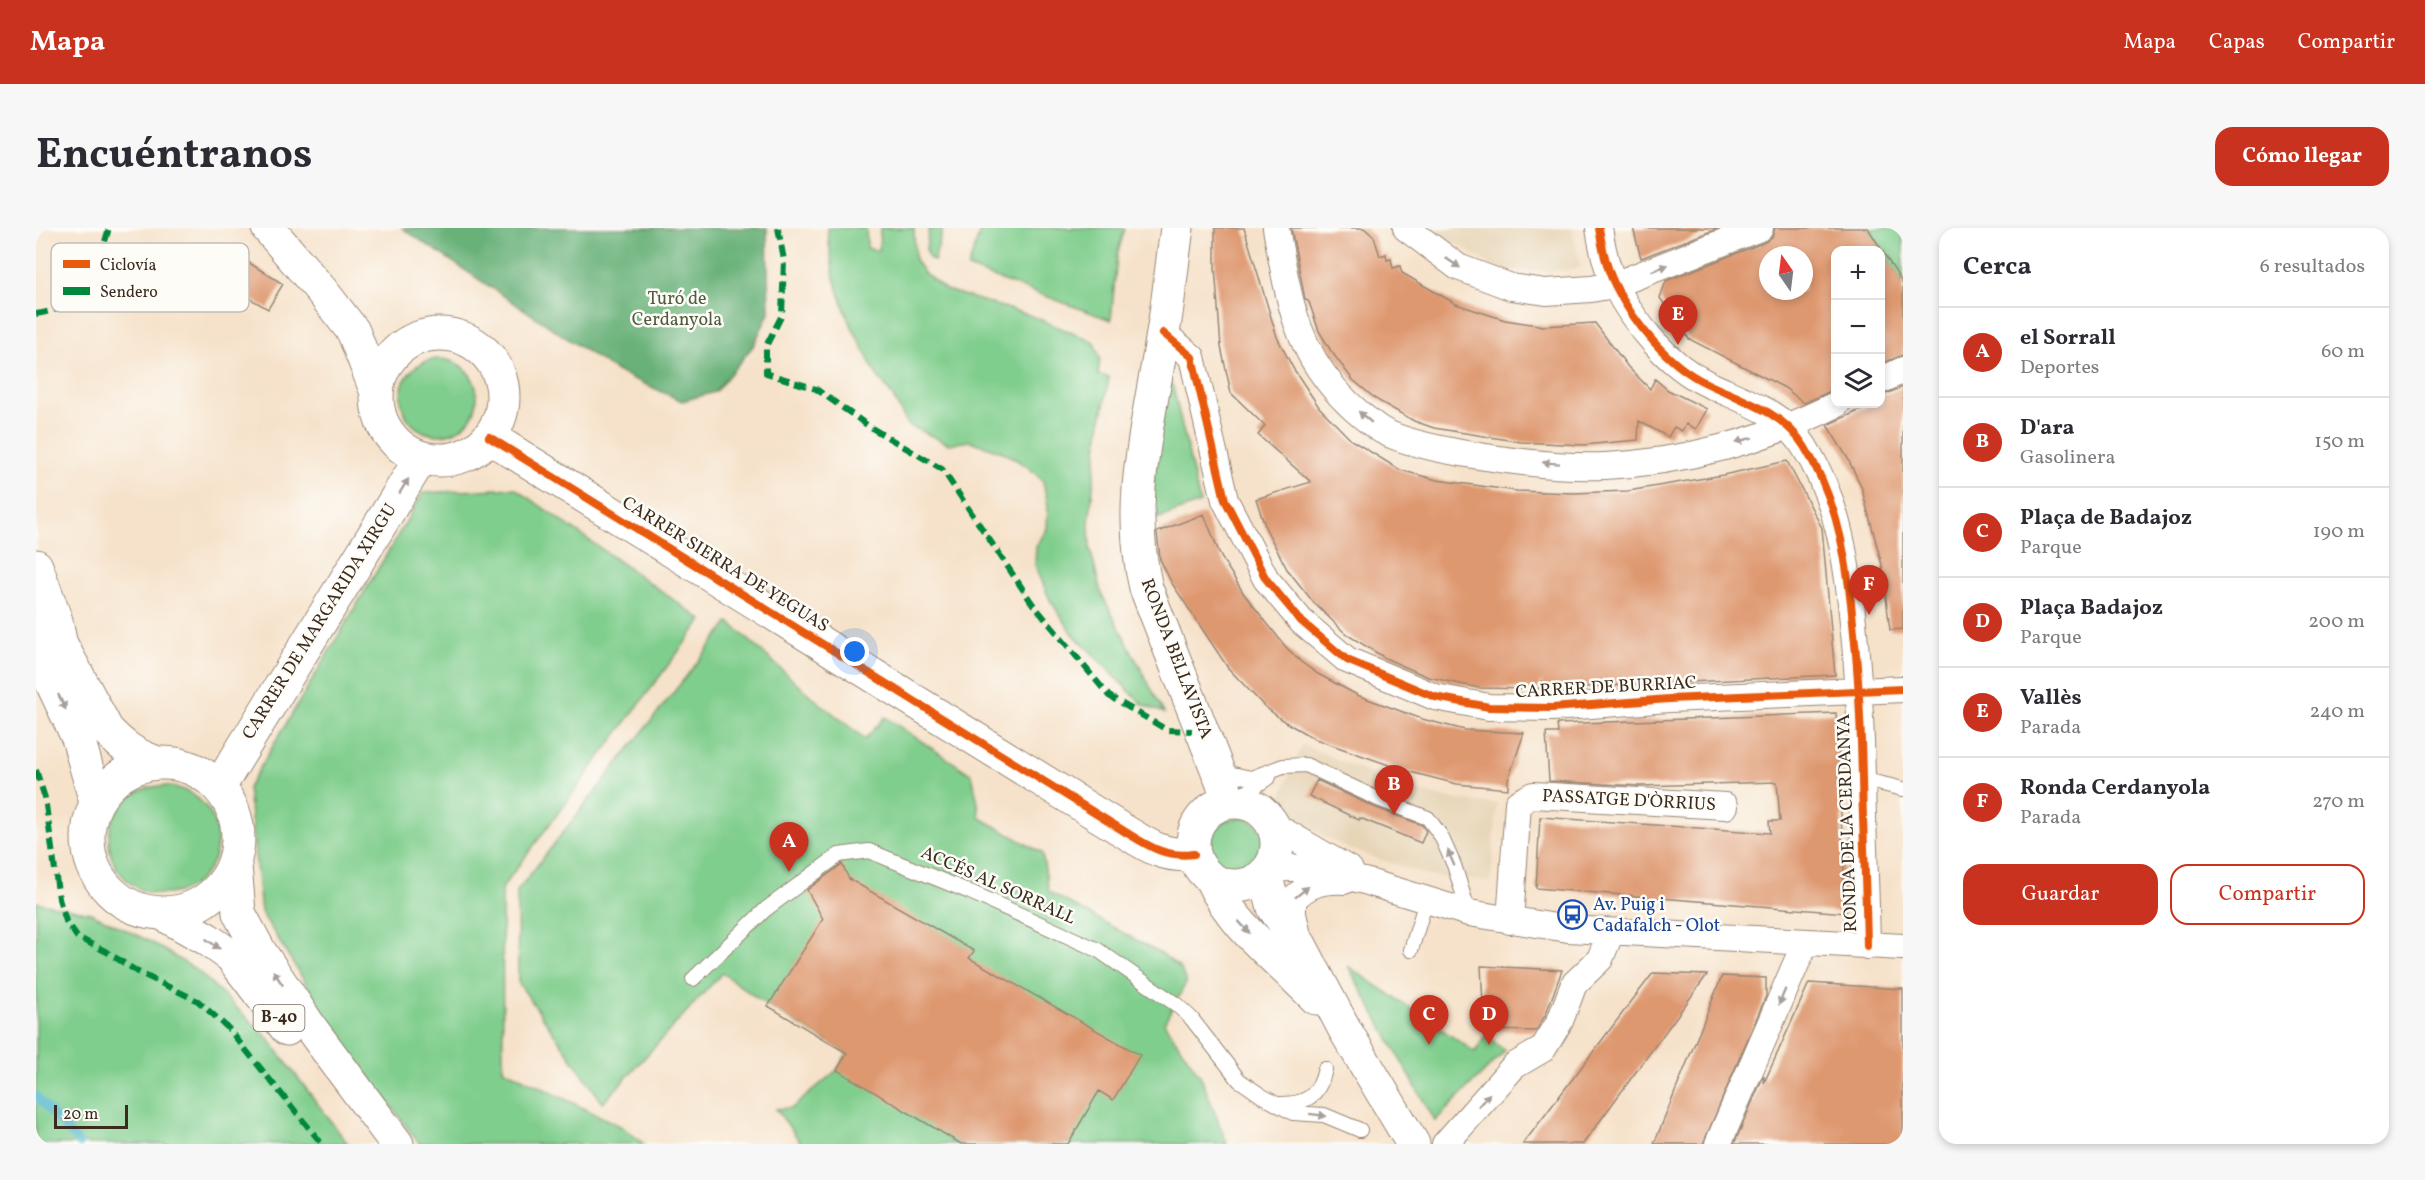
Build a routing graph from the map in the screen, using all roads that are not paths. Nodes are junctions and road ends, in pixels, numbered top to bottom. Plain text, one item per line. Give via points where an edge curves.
1 (268, 228) edge
2 (1177, 228) edge
3 (1276, 228) edge
4 (1406, 228) edge
5 (1599, 228) edge
6 (1760, 228) edge
7 (1614, 285) junction
8 (353, 331) junction
9 (1163, 333) junction
10 (406, 343) junction
11 (1903, 369) edge
12 (1885, 379) edge
13 (376, 390) junction
14 (1831, 407) edge
15 (1789, 427) junction
16 (489, 437) junction
17 (422, 458) junction
18 (36, 566) edge
19 (36, 597) edge
20 (49, 648) edge
21 (1903, 689) edge
22 (1860, 691) junction
23 (153, 762) junction
24 (1283, 766) junction
25 (1219, 771) junction
26 (1862, 779) junction
27 (219, 787) junction
28 (1903, 789) edge
29 (96, 802) junction
30 (1232, 802) junction
31 (1725, 806) dead end
32 (1273, 825) junction
33 (235, 865) junction
34 (1202, 866) junction
35 (1268, 871) junction
36 (1368, 882) junction
37 (1426, 902) junction
38 (1469, 913) junction
39 (163, 914) junction
40 (1509, 921) junction
41 (1611, 932) junction
42 (1805, 943) junction
43 (1300, 945) junction
44 (1867, 946) junction
45 (1903, 947) edge
46 (1411, 950) dead end
47 (693, 979) dead end
48 (1345, 1030) junction
49 (1325, 1069) dead end
50 (1275, 1104) junction
51 (1360, 1130) dead end
52 (374, 1144) edge
53 (397, 1144) edge
54 (1413, 1144) edge
55 (1445, 1144) edge
56 (1718, 1144) edge

1 - 8 main road
2 - 9 main road, RONDA BELLAVISTA
15 -> 3 street via 1696,453 1605,466 1496,459 1430,447 1380,429 1323,375 1307,349 1291,304
4 -> 7 street via 1458,267 1511,287 1546,292
5 - 7 street, RONDA DE LA CERDANYA
7 -> 6 street
7 - 15 street, RONDA DE LA CERDANYA via 1654,343 1680,368 1766,411
8 - 10 main road via 372,339
8 - 13 main road
9 - 22 street, CARRER DE BURRIAC via 1192,357 1225,500 1266,579 1301,621 1347,660 1435,697 1489,707 1552,708
9 - 25 main road, RONDA BELLAVISTA via 1141,465 1136,519 1140,563 1146,588
10 - 13 main road via 387,363
10 - 16 main road via 439,334 471,342 484,352 498,373 503,396 502,411
11 - 12 street
13 - 17 main road via 379,416 391,438
14 - 15 street
15 - 22 street, RONDA DE LA CERDANYA via 1803,444 1833,506 1847,561
16 - 17 main road via 472,451 451,459
16 - 34 main road, CARRER SIERRA DE YEGUAS via 1155,850
27 -> 17 main road, CARRER DE MARGARIDA XIRGU
18 - 20 main road via 56,621
19 - 20 main road
20 - 23 main road, B-40 via 107,730 136,755
20 -> 29 main road
21 - 22 street, CARRER DE BURRIAC
22 - 26 street, RONDA DE LA CERDANYA
23 - 27 main road, B-40 via 189,769
23 - 29 main road, B-40 via 130,769 110,783
24 - 25 lane via 1251,778
24 - 30 lane
38 -> 24 lane via 1454,865 1428,818 1306,765
25 - 30 main road, RONDA BELLAVISTA
26 - 28 lane
26 - 44 street, RONDA DE LA CERDANYA
27 - 33 main road, B-40 via 234,814 240,843
29 - 39 main road, B-40 via 88,823 87,845 104,886 121,901
30 - 32 main road via 1252,806
30 - 34 main road via 1211,810 1194,834
31 - 40 street, PASSATGE D'ÒRRIUS via 1533,795 1518,803
32 - 35 main road via 1277,847
32 - 36 street
33 - 39 main road, B-40 via 223,885 206,901
53 -> 33 main road, B-40 via 260,952 239,913
34 - 35 main road via 1221,884 1245,885
34 -> 48 main road via 1230,912
35 - 36 street via 1310,867
35 - 43 main road via 1274,908
36 - 37 street
43 -> 36 street via 1293,900 1302,890 1330,880
37 - 38 street
37 - 46 lane
38 - 40 street
39 -> 52 main road, B-40 via 231,956
40 - 41 street
41 - 42 street
55 -> 41 street via 1514,1066 1543,1049 1560,1021 1574,984 1600,959
42 - 44 street
42 -> 56 street
43 - 48 main road
44 - 45 street
47 - 50 lane, ACCÉS AL SORRALL via 766,909 839,855 869,851 1098,950 1177,1005 1239,1080
48 - 54 main road
49 - 50 lane via 1316,1094 1294,1105
50 -> 51 lane, ACCÉS AL SORRALL via 1293,1113 1338,1119

